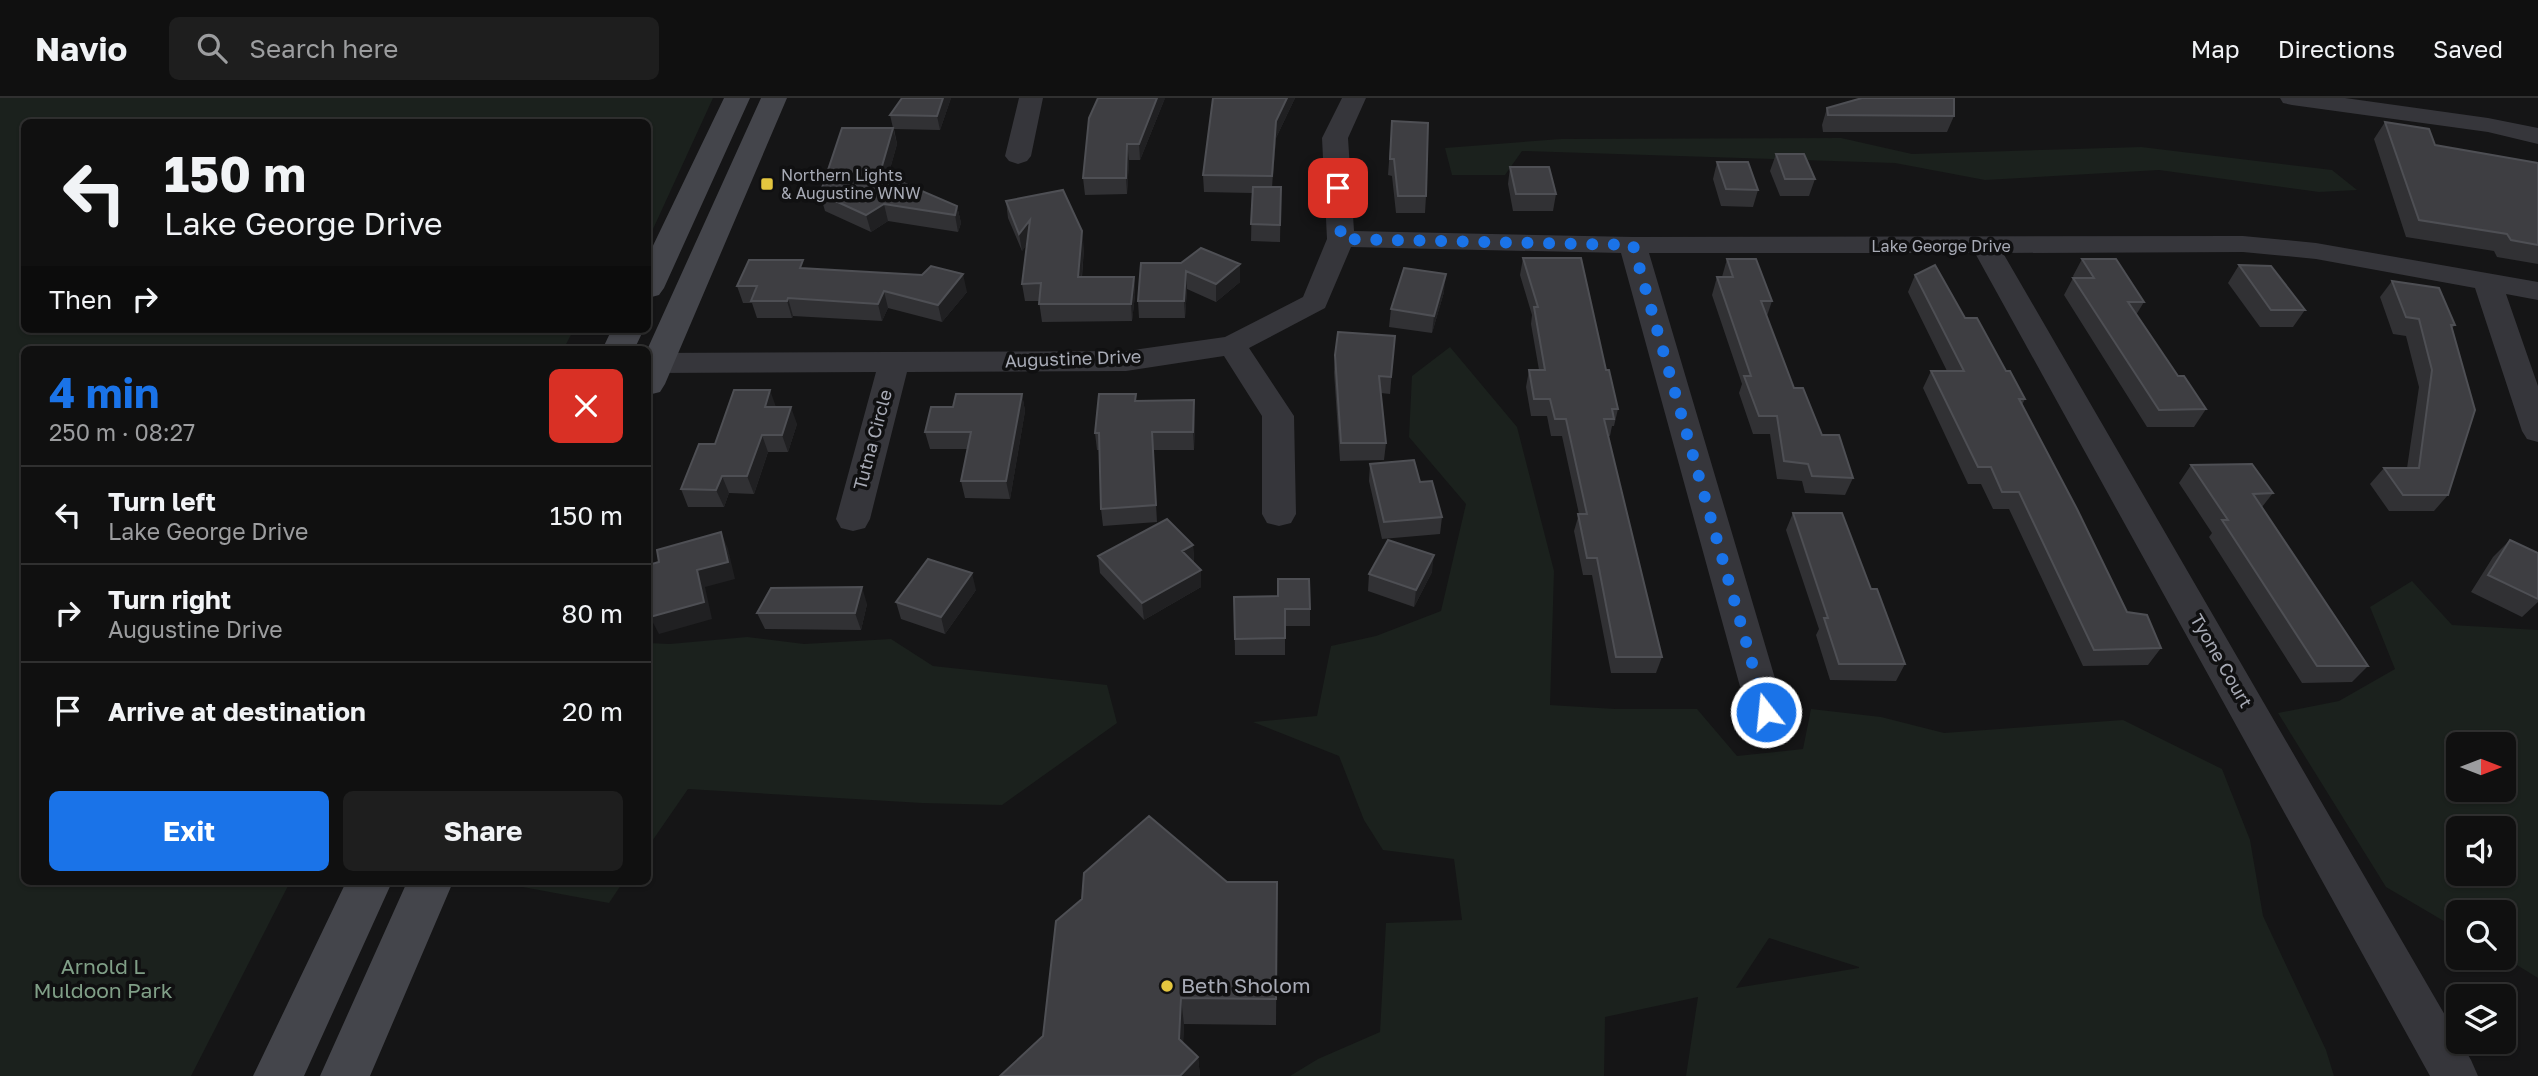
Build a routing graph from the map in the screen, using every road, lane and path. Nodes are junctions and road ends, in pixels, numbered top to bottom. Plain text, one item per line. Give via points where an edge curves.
1 (737, 98) edge
2 (774, 98) edge
3 (1031, 98) edge
4 (1354, 98) edge
5 (2292, 98) edge
6 (2538, 136) edge
7 (1018, 156) dead end
8 (1341, 239) junction
9 (1633, 245) junction
10 (1986, 247) junction
11 (2487, 281) junction
12 (651, 282) edge
13 (2538, 290) edge
14 (1232, 345) junction
15 (894, 362) junction
16 (651, 370) edge
17 (2538, 431) edge
18 (1279, 514) dead end
19 (853, 519) dead end
20 (1766, 712) dead end
21 (368, 885) edge
22 (429, 885) edge
23 (278, 1076) edge
24 (345, 1076) edge
25 (2455, 1076) edge

1 - 12 main road
2 - 16 main road
3 - 7 street
4 - 8 street, Augustine Drive via 1335,138
5 - 6 street
8 - 9 street, Lake George Drive
8 - 14 street, Augustine Drive via 1315,302
9 - 10 street, Lake George Drive
9 - 20 street
10 - 11 street, Lake George Drive via 2243,244 2316,251
10 - 25 street, Tyone Court
11 - 13 street, Lake George Drive
11 - 17 street
14 - 15 street, Augustine Drive via 1126,361
14 - 18 street via 1279,416
15 - 16 street, Augustine Drive
15 - 19 street, Tutna Circle
21 - 23 main road
22 - 24 main road

